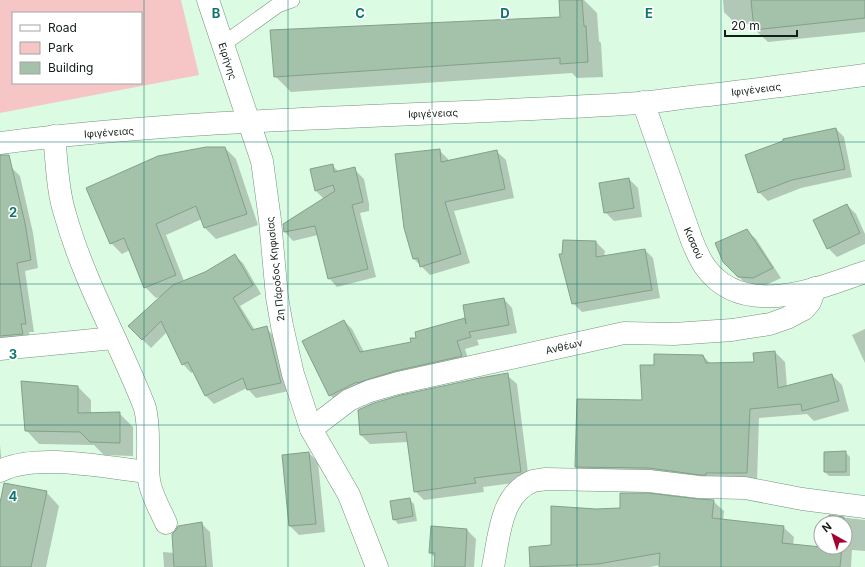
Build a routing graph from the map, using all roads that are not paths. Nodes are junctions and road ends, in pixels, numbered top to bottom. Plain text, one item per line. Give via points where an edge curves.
1 (208, 0) edge
2 (292, 0) edge
3 (222, 45) junction
4 (865, 75) edge
5 (643, 102) junction
6 (249, 121) junction
7 (54, 136) junction
8 (0, 143) edge
9 (865, 272) edge
10 (815, 288) junction
11 (114, 338) junction
12 (0, 349) edge
13 (311, 429) junction
14 (0, 471) edge
15 (148, 472) junction
16 (865, 507) edge
17 (166, 523) dead end
18 (377, 567) edge
19 (492, 567) edge

1 - 3 street, Ειρήνης
2 - 3 lane via 278,5
3 - 6 street, Ειρήνης
4 - 5 street, Ιφιγένειας
5 - 6 street, Ιφιγένειας via 543,109
5 - 10 street, Κισσού via 697,254 707,269 726,285 753,296 790,294
6 - 7 street, Ιφιγένειας
6 - 13 street, 2η Πάροδος Κηφισίας via 265,178 275,284 282,326 293,374
7 - 8 street, Ιφιγένειας
7 - 11 street via 64,213 78,254
9 - 10 street, Κισσού
10 - 13 street, Ανθέων via 810,302 804,309 770,324 732,330 674,334 624,333 398,383 349,400
11 - 12 street
11 - 15 street via 145,408 149,432
13 - 18 street, 2η Πάροδος Κηφισίας via 349,495
14 - 15 street via 28,462 64,462
15 - 17 street via 152,491
16 - 19 street via 745,488 699,487 649,481 545,479 533,481 520,490 508,504

